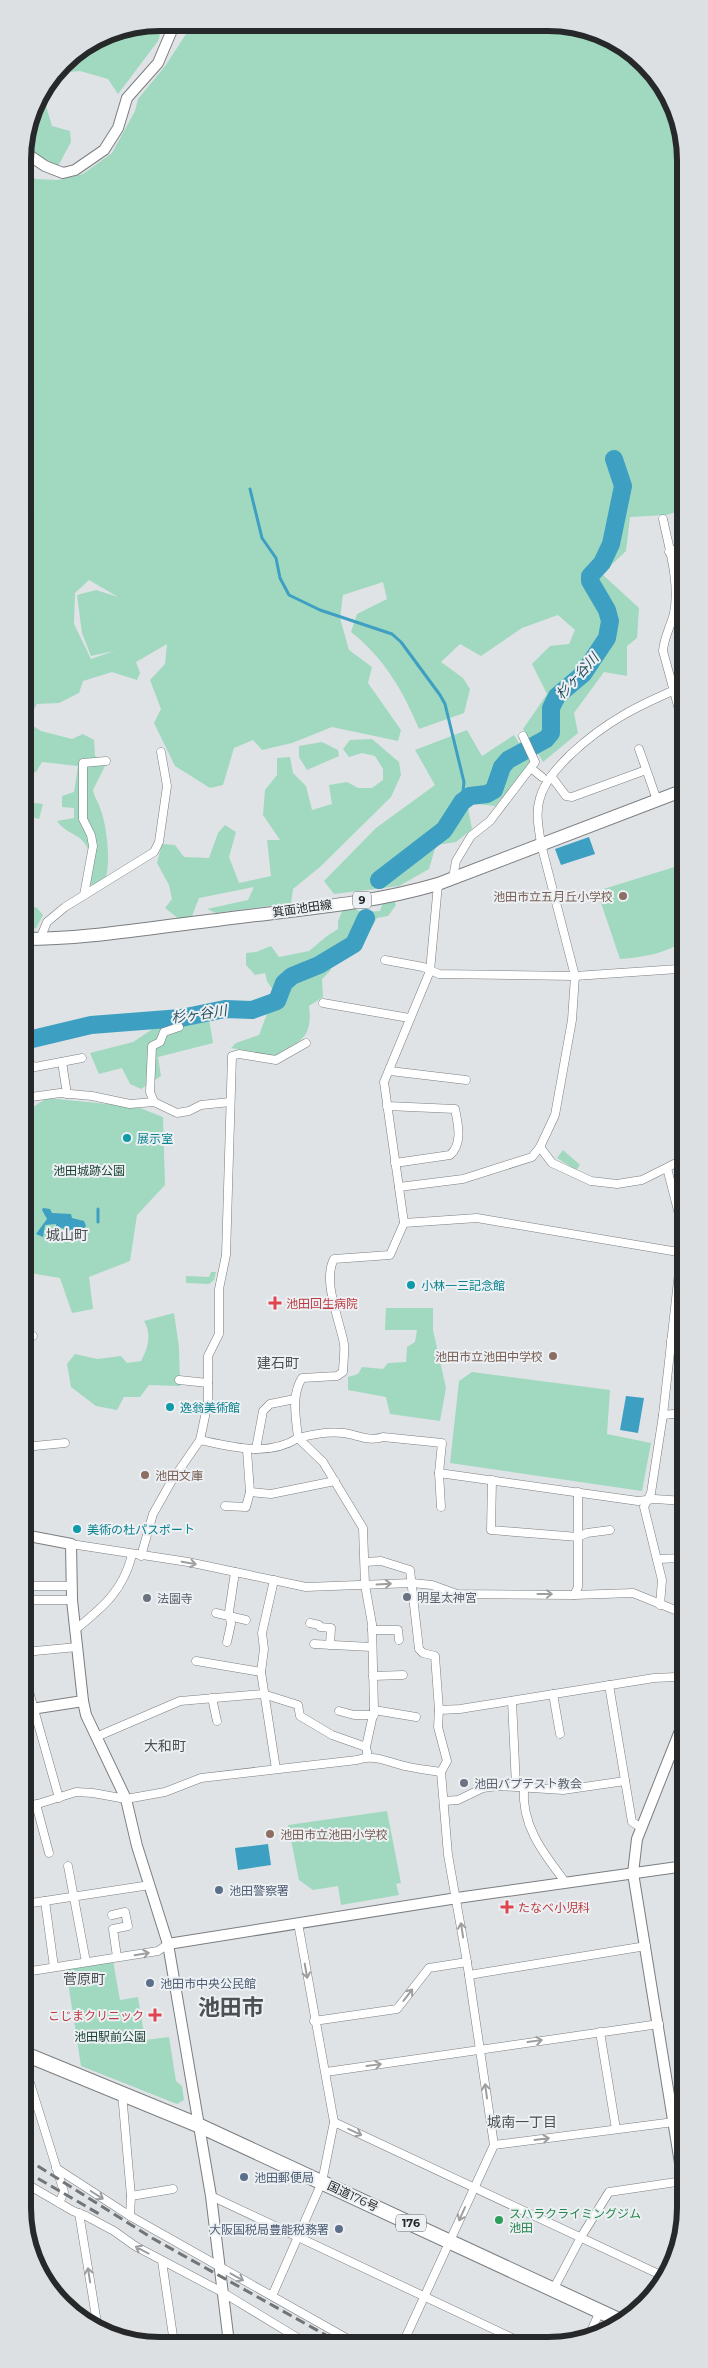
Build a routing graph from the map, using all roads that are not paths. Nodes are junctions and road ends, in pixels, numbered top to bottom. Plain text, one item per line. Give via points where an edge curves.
1 (170, 32) edge
2 (32, 157) edge
3 (663, 519) dead end
4 (677, 550) edge
5 (669, 552) junction
6 (674, 614) joint
7 (677, 689) edge
8 (672, 691) junction
9 (677, 706) edge
10 (523, 736) dead end
11 (639, 749) dead end
12 (161, 752) dead end
13 (106, 761) dead end
14 (532, 769) junction
15 (646, 770) junction
16 (551, 776) junction
17 (542, 777) dead end
18 (677, 793) edge
19 (657, 800) junction
20 (541, 844) junction
21 (452, 878) junction
22 (438, 884) junction
23 (84, 895) junction
24 (32, 939) edge
25 (40, 939) junction
26 (385, 960) dead end
27 (677, 967) edge
28 (430, 971) junction
29 (575, 976) junction
30 (323, 1004) dead end
31 (409, 1018) junction
32 (179, 1027) dead end
33 (306, 1043) dead end
34 (82, 1058) dead end
35 (62, 1062) junction
36 (32, 1065) edge
37 (390, 1071) junction
38 (466, 1080) dead end
39 (67, 1094) junction
40 (32, 1096) edge
41 (154, 1102) junction
42 (230, 1102) junction
43 (388, 1106) junction
44 (540, 1147) junction
45 (395, 1163) junction
46 (677, 1163) edge
47 (668, 1168) junction
48 (399, 1187) junction
49 (676, 1203) edge
50 (404, 1223) junction
51 (676, 1252) edge
52 (676, 1301) edge
53 (676, 1340) edge
54 (671, 1341) junction
55 (179, 1380) dead end
56 (208, 1383) junction
57 (295, 1399) junction
58 (676, 1414) edge
59 (662, 1415) junction
60 (298, 1438) junction
61 (200, 1440) junction
62 (65, 1443) dead end
63 (31, 1446) edge
64 (256, 1449) junction
65 (247, 1450) junction
66 (439, 1473) junction
67 (492, 1480) junction
68 (335, 1481) junction
69 (250, 1492) junction
70 (578, 1492) junction
71 (646, 1500) junction
72 (676, 1500) edge
73 (225, 1506) dead end
74 (441, 1507) dead end
75 (610, 1530) dead end
76 (31, 1537) edge
77 (578, 1537) junction
78 (71, 1544) junction
79 (132, 1555) junction
80 (141, 1556) junction
81 (676, 1558) edge
82 (657, 1559) junction
83 (365, 1562) junction
84 (235, 1572) junction
85 (274, 1580) junction
86 (412, 1583) junction
87 (364, 1585) junction
88 (31, 1586) edge
89 (72, 1586) junction
90 (574, 1595) junction
91 (31, 1600) edge
92 (72, 1600) junction
93 (660, 1605) junction
94 (676, 1611) edge
95 (216, 1613) dead end
96 (230, 1617) junction
97 (246, 1620) dead end
98 (310, 1623) dead end
99 (75, 1630) junction
100 (372, 1630) junction
101 (399, 1640) dead end
102 (227, 1642) dead end
103 (314, 1644) dead end
104 (77, 1646) junction
105 (330, 1646) junction
106 (371, 1647) junction
107 (31, 1651) edge
108 (196, 1661) dead end
109 (262, 1672) junction
110 (403, 1675) dead end
111 (372, 1676) junction
112 (676, 1676) edge
113 (609, 1685) junction
114 (263, 1694) junction
115 (553, 1694) junction
116 (212, 1698) junction
117 (83, 1701) junction
118 (512, 1701) junction
119 (31, 1710) edge
120 (439, 1710) junction
121 (339, 1711) dead end
122 (374, 1712) junction
123 (31, 1717) edge
124 (416, 1717) dead end
125 (216, 1721) dead end
126 (560, 1734) dead end
127 (96, 1737) junction
128 (676, 1740) edge
129 (366, 1747) junction
130 (368, 1757) junction
131 (276, 1769) junction
132 (441, 1772) junction
133 (624, 1781) junction
134 (516, 1786) junction
135 (524, 1788) junction
136 (59, 1798) junction
137 (126, 1799) junction
138 (444, 1801) junction
139 (36, 1804) junction
140 (31, 1806) edge
141 (642, 1828) junction
142 (49, 1853) dead end
143 (68, 1866) dead end
144 (676, 1867) edge
145 (633, 1873) junction
146 (566, 1882) junction
147 (150, 1884) junction
148 (73, 1896) junction
149 (457, 1898) junction
150 (45, 1901) junction
151 (31, 1903) edge
152 (112, 1915) dead end
153 (298, 1923) junction
154 (168, 1944) junction
155 (646, 1946) junction
156 (117, 1958) junction
157 (86, 1962) junction
158 (467, 1962) junction
159 (54, 1968) junction
160 (31, 1971) edge
161 (469, 1975) junction
162 (314, 2021) junction
163 (659, 2024) junction
164 (600, 2032) junction
165 (480, 2049) junction
166 (31, 2057) edge
167 (326, 2072) junction
168 (31, 2087) edge
169 (122, 2093) junction
170 (334, 2122) junction
171 (674, 2122) junction
172 (198, 2125) junction
173 (616, 2129) junction
174 (676, 2135) edge
175 (494, 2145) junction
176 (56, 2168) junction
177 (322, 2182) junction
178 (676, 2182) edge
179 (31, 2187) edge
180 (474, 2187) junction
181 (173, 2189) dead end
182 (132, 2196) junction
183 (210, 2196) junction
184 (59, 2203) junction
185 (79, 2213) junction
186 (130, 2216) junction
187 (300, 2237) junction
188 (581, 2237) junction
189 (450, 2241) junction
190 (162, 2261) junction
191 (220, 2268) junction
192 (658, 2274) edge
193 (554, 2288) junction
194 (222, 2292) junction
195 (272, 2296) junction
196 (426, 2297) junction
197 (600, 2311) junction
198 (614, 2318) edge
199 (96, 2319) edge
200 (592, 2328) edge
201 (173, 2337) edge
202 (228, 2337) edge
203 (296, 2337) edge
204 (344, 2337) edge
205 (406, 2337) edge
206 (510, 2337) edge

1 - 2 street via 158,63 127,98 118,128 104,150 75,170 63,173
3 - 5 street
4 - 5 street
5 - 6 street via 675,592
6 - 8 street via 663,651
7 - 8 street
8 - 9 street
8 - 16 street via 626,712 593,733
10 - 14 street via 536,762
11 - 15 street
12 - 23 street via 167,786 159,842 154,852
13 - 23 street via 83,763 83,819 93,846
14 - 17 street
14 - 21 street via 490,821 471,836 456,861
15 - 16 street via 572,797 566,796
15 - 19 street
16 - 20 street via 538,805
18 - 19 main road, 箕面池田線 / 9
19 - 20 main road, 箕面池田線 / 9
20 - 21 main road, 箕面池田線 / 9
20 - 29 street
21 - 22 main road, 箕面池田線 / 9
22 - 25 main road, 箕面池田線 / 9 via 408,893 286,911
22 - 28 street
23 - 25 street via 47,922
24 - 25 main road, 箕面池田線 / 9
26 - 28 street
27 - 29 street
28 - 29 street via 439,974
28 - 31 street
29 - 44 street via 572,1020 555,1115
30 - 31 street
31 - 37 street
32 - 41 street via 164,1032 160,1042 152,1046 150,1092
33 - 42 street via 276,1060 238,1054 232,1056
34 - 35 street
35 - 36 street via 36,1067
35 - 39 street
37 - 38 street
37 - 43 street via 384,1082
39 - 40 street
39 - 41 street via 130,1104
41 - 42 street via 177,1113 201,1105
42 - 56 street via 226,1255 219,1289 219,1334 208,1356
43 - 45 street
43 - 45 street via 455,1109 459,1132 455,1150 450,1155
44 - 47 street via 552,1163 592,1181 617,1184 642,1180
44 - 48 street via 532,1157 463,1179
45 - 48 street
46 - 47 street
47 - 49 street
48 - 50 street
50 - 51 street via 477,1218
50 - 57 street via 390,1255 334,1259 330,1267 335,1314 344,1346 343,1372 337,1376 302,1378 296,1386
52 - 54 street
53 - 54 street
54 - 59 street
55 - 56 street
56 - 61 street via 208,1402
57 - 60 street
57 - 64 street via 270,1404 263,1411
58 - 59 street
59 - 71 street via 651,1494
60 - 64 street via 288,1445
60 - 66 street via 318,1433 344,1433 376,1440 383,1437 442,1443
60 - 68 street via 323,1462
61 - 65 street
61 - 80 street via 153,1514
62 - 63 street
64 - 65 street
65 - 69 street
66 - 67 street
66 - 74 street
67 - 70 street
67 - 77 street via 491,1530
68 - 69 street via 271,1494
68 - 83 street via 362,1528
69 - 73 street via 246,1507
70 - 71 street
70 - 77 street
71 - 72 street
71 - 82 street via 644,1507
75 - 77 street
76 - 78 street
77 - 90 street via 578,1587
78 - 79 street
78 - 89 street
79 - 80 street
79 - 99 street via 128,1572 117,1592
80 -> 84 street
81 - 82 street
82 - 93 street via 662,1580
83 - 86 street via 381,1561 410,1570
83 - 87 street
84 - 85 street
84 - 96 street
85 - 87 street via 306,1587
85 - 109 street via 262,1633
87 -> 86 street
86 -> 90 street via 432,1585 457,1594
86 - 120 street via 419,1649 435,1656
87 - 100 street
88 - 89 street
89 - 92 street
90 - 93 street via 633,1593
91 - 92 street
92 - 99 street
93 - 94 street
95 - 96 street
96 - 97 street
96 - 102 street via 232,1624
98 - 105 street via 331,1628
99 - 104 street
100 - 101 street via 398,1630
100 - 106 street
103 - 105 street
104 - 107 street
104 - 117 street
105 - 106 street
106 - 111 street
108 - 109 street
109 - 114 street
110 - 111 street
111 - 122 street
112 - 113 street
113 - 115 street
113 - 133 street
114 - 116 street
114 - 129 street via 298,1705 300,1716 332,1735
114 - 131 street
115 - 118 street
115 - 126 street
116 - 125 street
116 - 127 street via 180,1701
117 - 119 street
117 - 127 street
118 - 120 street
118 - 134 street
120 - 132 street via 438,1728 447,1761
121 - 122 street via 354,1715
122 - 124 street
122 - 129 street
123 - 136 street
127 - 137 street
128 - 141 street
129 - 130 street
130 - 131 street
130 - 132 street
131 - 137 street via 201,1778 165,1792
132 - 138 street
133 - 135 street via 562,1790
133 - 141 street via 632,1822
134 - 135 street
134 - 138 street via 483,1788 458,1800
135 - 146 street via 526,1820 542,1851
136 - 137 street via 76,1792
136 - 139 street
137 - 147 street
138 - 149 street via 448,1855
139 - 140 street
139 - 142 street
141 - 145 street via 634,1855
143 - 148 street
144 - 145 street
145 - 146 street
145 - 155 street
146 - 149 street
147 - 148 street
147 - 154 street
148 - 150 street
148 - 157 street
149 - 153 street
158 -> 149 street
150 - 151 street
150 - 159 street
152 - 156 street via 125,1912 128,1926 113,1929
153 - 154 street
153 -> 162 street
156 -> 154 street via 158,1951
154 - 172 street
155 - 161 street
155 - 163 street
156 - 157 street
157 - 159 street
158 - 161 street
162 -> 158 street via 397,2009 429,1968
159 - 160 street
161 - 165 street
162 - 167 street
163 - 164 street
163 - 171 street
165 -> 164 street
164 - 173 street
167 -> 165 street
175 -> 165 street
166 - 169 highway, 国道176号 / 176
167 - 170 street
168 - 176 street
169 - 172 highway, 国道176号 / 176
169 - 182 street
170 - 177 street
170 -> 180 street
171 - 173 street
171 - 174 street
172 - 177 highway, 国道176号 / 176
172 - 183 street
175 -> 173 street
175 - 180 street
176 - 184 street via 64,2192
176 -> 186 street
177 - 187 street
177 - 189 highway, 国道176号 / 176
178 - 188 street via 608,2192
179 - 184 street
180 - 188 street
180 -> 189 street
181 - 182 street
182 - 186 street
183 - 187 street
183 - 191 street
184 - 185 street
190 -> 185 street
199 -> 185 street
186 - 191 street
187 - 195 street
187 - 196 street
188 - 192 street
188 - 193 street
189 - 193 highway, 国道176号 / 176
189 - 196 street
190 - 194 street
190 - 201 street
191 - 194 street
191 -> 195 street
193 - 197 highway, 国道176号 / 176
194 - 202 street
194 - 203 street
195 - 204 street
196 - 205 street
196 - 206 street
197 - 198 highway, 国道176号 / 176
197 - 200 street

